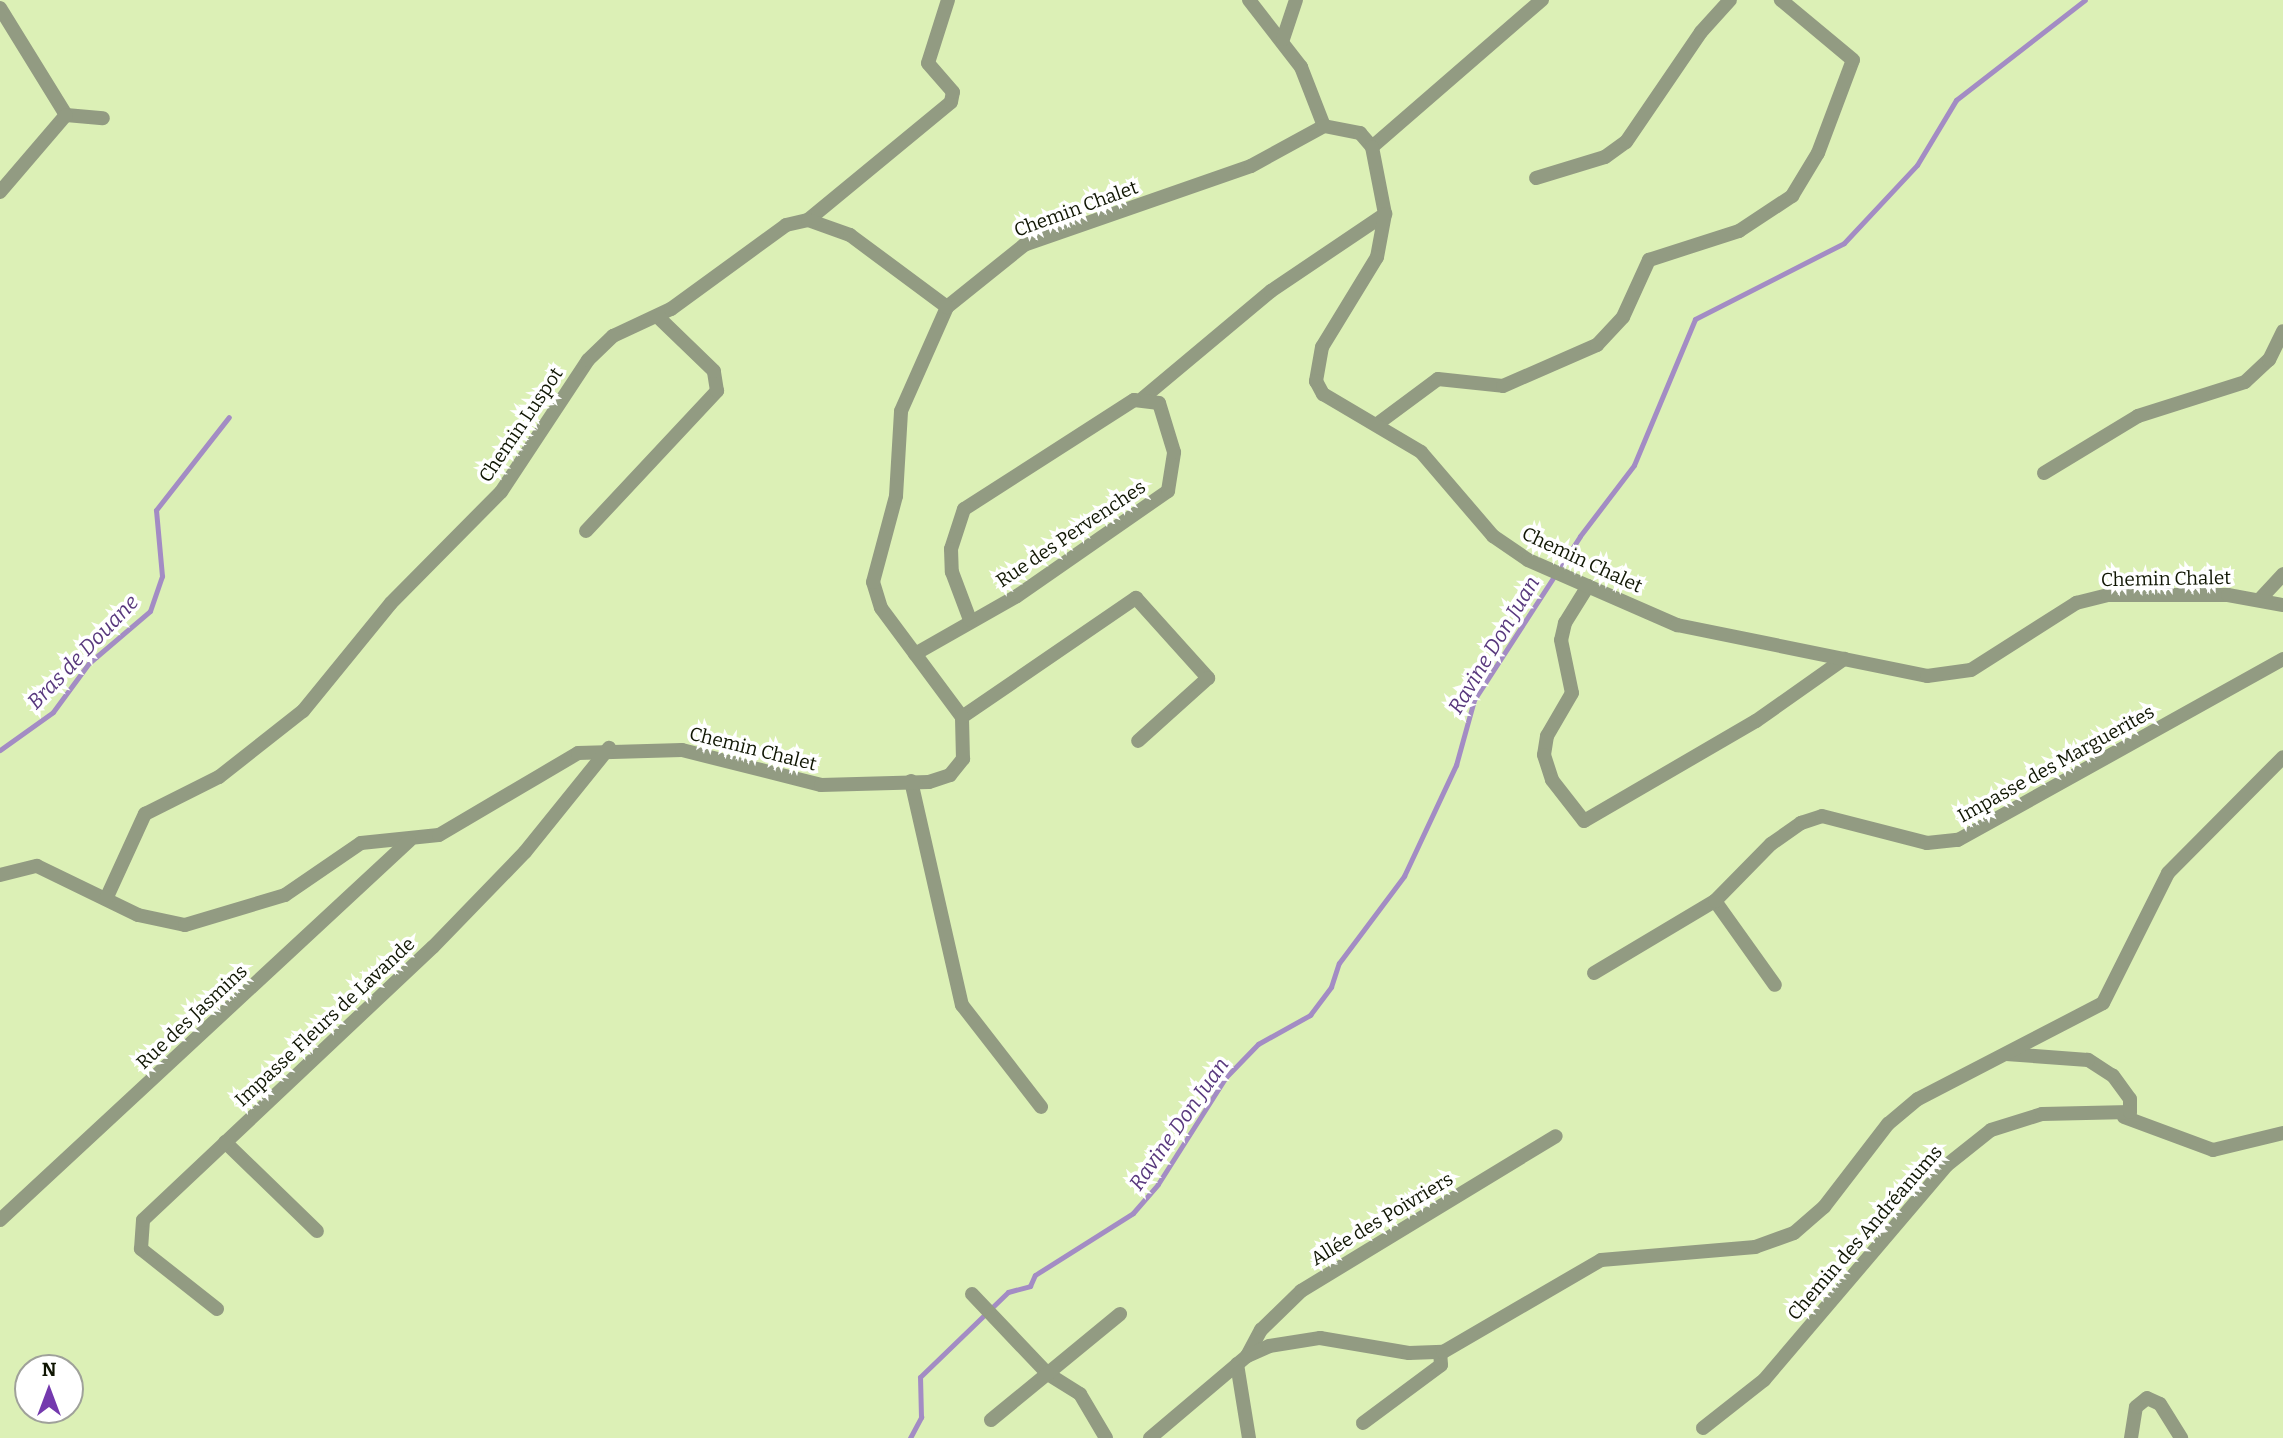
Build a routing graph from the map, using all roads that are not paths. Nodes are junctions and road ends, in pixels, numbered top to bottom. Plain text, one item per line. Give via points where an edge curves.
1 (948, 0) edge
2 (1249, 0) edge
3 (1296, 0) edge
4 (1542, 0) edge
5 (1730, 0) edge
6 (1781, 0) edge
7 (0, 8) edge
8 (1283, 39) junction
9 (66, 115) junction
10 (103, 118) dead end
11 (1324, 126) junction
12 (1372, 147) junction
13 (1536, 178) dead end
14 (0, 192) edge
15 (1385, 215) junction
16 (808, 220) junction
17 (947, 307) junction
18 (656, 316) junction
19 (2283, 331) edge
20 (1143, 398) junction
21 (1380, 422) junction
22 (2044, 473) dead end
23 (586, 531) dead end
24 (2283, 574) edge
25 (1584, 584) junction
26 (2261, 598) junction
27 (2283, 605) edge
28 (970, 620) junction
29 (915, 654) junction
30 (1844, 659) junction
31 (2283, 659) edge
32 (962, 717) junction
33 (1138, 741) dead end
34 (609, 748) junction
35 (2283, 757) edge
36 (911, 780) junction
37 (409, 841) junction
38 (0, 874) edge
39 (106, 899) junction
40 (1715, 901) junction
41 (1594, 973) dead end
42 (1775, 985) dead end
43 (2006, 1054) junction
44 (1041, 1107) dead end
45 (2124, 1117) junction
46 (2283, 1133) edge
47 (1556, 1136) dead end
48 (225, 1142) junction
49 (0, 1220) edge
50 (317, 1231) dead end
51 (977, 1299) dead end
52 (217, 1309) dead end
53 (1120, 1314) dead end
54 (1440, 1352) junction
55 (1242, 1360) junction
56 (1048, 1374) junction
57 (991, 1420) dead end
58 (1363, 1423) dead end
59 (1703, 1428) dead end
60 (1106, 1438) edge
61 (1150, 1438) edge
62 (1249, 1438) edge
63 (2131, 1438) edge
64 (2181, 1438) edge

1 - 16 street, Chemin Luspot via 928,63 953,92 951,102
2 - 8 street
3 - 8 street via 1291,30
4 - 12 street
5 - 13 street via 1701,32 1626,142 1605,157
6 - 21 street via 1847,50 1853,73 1809,174 1792,196 1739,231 1649,260 1623,317 1597,345 1503,386 1437,379
7 - 9 street
8 - 11 street
9 - 10 street
9 - 14 street
11 - 12 street via 1360,133
11 - 17 street, Chemin Chalet via 1251,166 1024,245
12 - 15 street, Chemin Chalet
15 - 20 street via 1271,291
15 - 21 street, Chemin Chalet via 1377,257 1315,369 1322,394
16 - 17 street via 850,235
16 - 18 street, Chemin Luspot via 786,225
17 - 29 street, Chemin Chalet via 908,385 896,496 874,566 881,608
18 - 23 street via 714,371 717,391
18 - 39 street, Chemin Luspot via 613,336 588,360 501,492 391,603 303,710 219,776 145,814
19 - 22 street via 2269,360 2245,382 2138,416
20 - 28 street via 964,509 951,549
20 - 28 street, Rue des Pervenches via 1166,411 1175,466 1168,491 1017,596
21 - 25 street, Chemin Chalet via 1421,452 1493,536 1528,560
24 - 26 street
25 - 30 street, Chemin Chalet via 1677,625
25 - 30 street via 1561,640 1572,693 1544,744 1552,780 1584,821 1756,721
26 - 27 street, Chemin Chalet
26 - 30 street, Chemin Chalet via 2108,595 2076,603 1971,670 1952,675
28 - 29 street, Rue des Pervenches
29 - 32 street, Chemin Chalet
31 - 40 street, Impasse des Marguerites via 1975,833 1938,844 1844,820 1811,819 1771,844
32 - 33 street via 1136,598 1208,678
32 - 36 street, Chemin Chalet via 963,759 950,775
34 - 36 street, Chemin Chalet via 682,750 821,785
34 - 37 street, Chemin Chalet via 555,761 481,815
34 - 48 street, Impasse Fleurs de Lavande via 525,852 433,947
35 - 43 street via 2168,873 2103,1003
36 - 44 street via 962,1005
37 - 39 street, Chemin Chalet via 361,843 285,895 185,925 138,915
37 - 49 street, Rue des Jasmins
38 - 39 street, Chemin Chalet via 37,866
40 - 41 street, Impasse des Marguerites
40 - 42 street
43 - 45 street via 2088,1060 2113,1076 2130,1099
43 - 54 street via 1952,1079 1888,1124 1824,1207 1794,1233 1755,1247 1601,1260
45 - 46 street, Chemin des Andréanums via 2213,1150
45 - 59 street, Chemin des Andréanums via 2042,1114 1991,1130 1947,1165 1770,1367 1764,1380
47 - 55 street, Allée des Poivriers via 1301,1291 1261,1330
48 - 50 street
48 - 52 street, Impasse Fleurs de Lavande via 139,1229 141,1249
51 - 56 street
53 - 56 street
54 - 55 street via 1320,1338
54 - 58 street via 1441,1365
55 - 61 street
55 - 62 street
56 - 57 street
56 - 60 street via 1080,1394
63 - 64 street via 2136,1407 2147,1398 2160,1404

